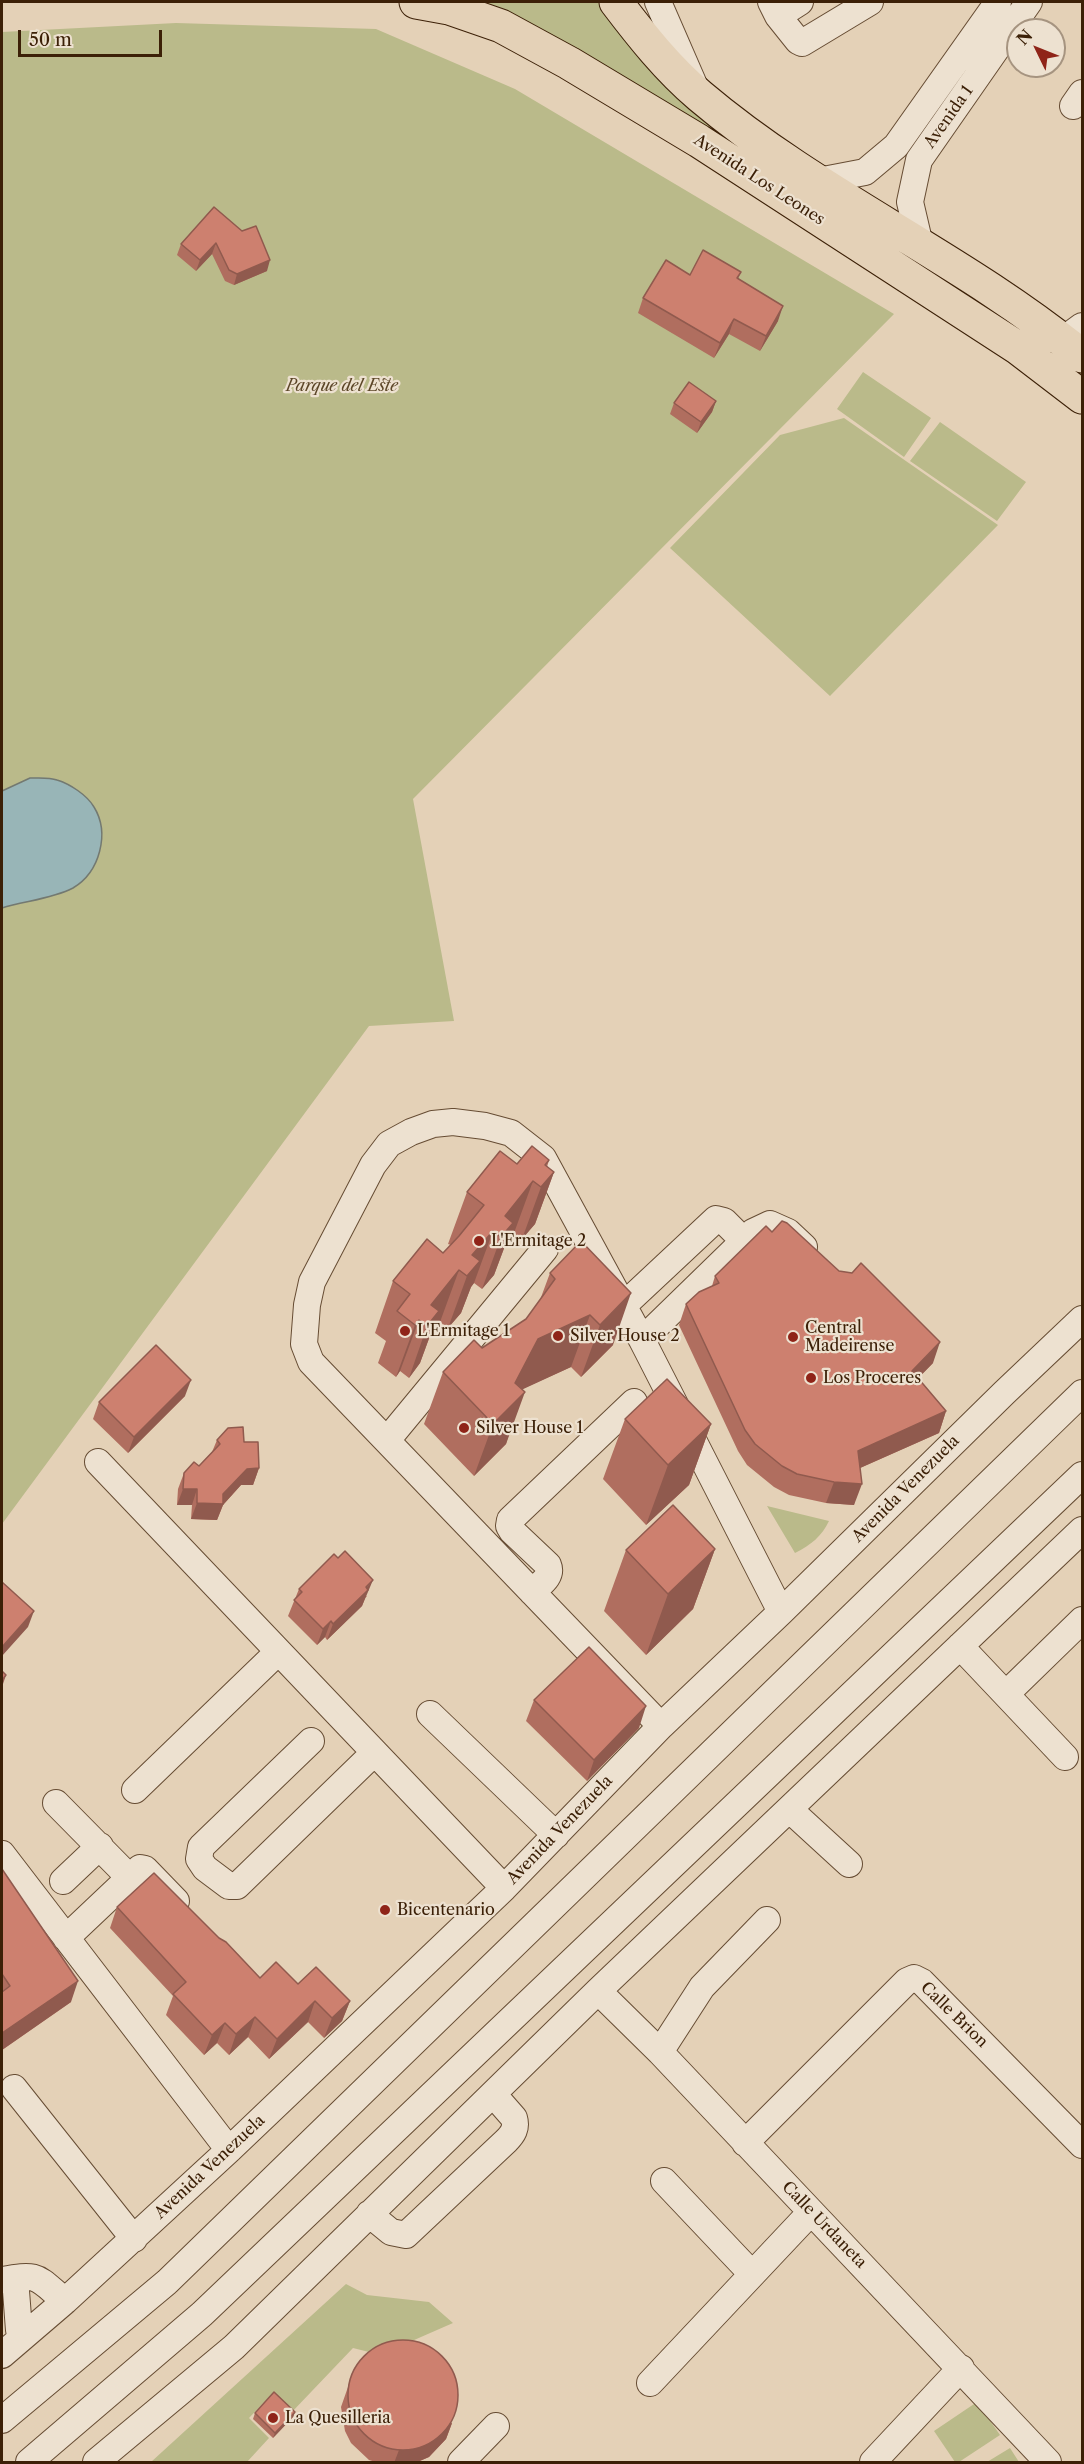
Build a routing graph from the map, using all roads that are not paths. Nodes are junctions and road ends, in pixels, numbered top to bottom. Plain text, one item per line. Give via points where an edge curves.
1 (416, 2) edge
2 (616, 2) edge
3 (658, 2) edge
4 (800, 2) edge
5 (870, 2) edge
6 (998, 2) edge
7 (1029, 2) edge
8 (775, 9) edge
9 (699, 95) junction
10 (818, 181) junction
11 (920, 245) junction
12 (1076, 341) edge
13 (1083, 397) edge
14 (744, 1241) junction
15 (544, 1249) dead end
16 (822, 1264) edge
17 (623, 1306) junction
18 (1083, 1319) edge
19 (642, 1340) junction
20 (1083, 1393) edge
21 (634, 1402) dead end
22 (388, 1439) junction
23 (98, 1462) dead end
24 (1083, 1475) edge
25 (1083, 1530) edge
26 (532, 1592) junction
27 (781, 1612) junction
28 (1083, 1620) edge
29 (960, 1646) junction
30 (278, 1652) junction
31 (1006, 1694) junction
32 (430, 1714) dead end
33 (661, 1726) junction
34 (311, 1741) dead end
35 (374, 1753) junction
36 (1065, 1756) dead end
37 (135, 1790) dead end
38 (56, 1803) dead end
39 (789, 1809) junction
40 (555, 1835) junction
41 (100, 1846) junction
42 (2, 1854) edge
43 (849, 1864) dead end
44 (130, 1878) junction
45 (63, 1881) dead end
46 (504, 1888) junction
47 (191, 1916) edge
48 (767, 1920) dead end
49 (66, 1938) junction
50 (598, 1991) junction
51 (660, 2052) junction
52 (14, 2088) dead end
53 (493, 2094) junction
54 (745, 2142) junction
55 (1083, 2145) edge
56 (229, 2150) junction
57 (663, 2181) dead end
58 (812, 2212) junction
59 (369, 2214) junction
60 (134, 2239) junction
61 (752, 2274) junction
62 (8, 2279) edge
63 (65, 2301) junction
64 (16, 2332) edge
65 (2, 2355) edge
66 (961, 2368) junction
67 (650, 2383) dead end
68 (2, 2420) edge
69 (496, 2426) dead end
70 (29, 2463) edge
71 (96, 2463) edge
72 (461, 2463) edge
73 (873, 2463) edge
74 (1048, 2463) edge

1 - 13 main road, Avenida Los Leones via 449,8 501,26 569,63 699,141 1018,348
2 - 9 main road, Avenida Los Leones via 648,44
3 - 9 street
4 - 8 street
5 - 8 street via 802,43
6 - 10 street, Avenida 1 via 896,146 865,172
7 - 11 street, Avenida 1 via 919,160 910,202
9 - 10 main road, Avenida Los Leones via 764,146
10 - 11 main road, Avenida Los Leones
11 - 12 main road, Avenida Los Leones
14 - 16 street via 770,1224 788,1232
14 - 17 street via 724,1221 716,1219
14 - 19 street
15 - 22 street
17 - 19 street
17 - 22 street via 543,1158 510,1133 453,1122 433,1124 389,1144 373,1165 312,1282 304,1344 311,1362
18 - 27 street, Avenida Venezuela
19 - 27 street
20 - 68 street via 167,2282
21 - 26 street via 510,1521 512,1532 550,1571
22 - 26 street
23 - 30 street
24 - 70 street via 202,2314
25 - 29 street
26 - 33 street
27 - 33 street, Avenida Venezuela
28 - 31 street
29 - 31 street
29 - 39 street
30 - 35 street
30 - 37 street
31 - 36 street
32 - 40 street
33 - 40 street, Avenida Venezuela
34 - 35 street via 201,1847 199,1859 205,1868 229,1886 237,1886
35 - 46 street
38 - 41 street
39 - 43 street
39 - 50 street
40 - 46 street, Avenida Venezuela
41 - 44 street
41 - 45 street
42 - 49 street
44 - 47 street via 140,1868 145,1869
44 - 49 street
46 - 56 street, Avenida Venezuela
48 - 51 street via 702,1987
49 - 56 street
50 - 51 street, Calle Urdaneta
50 - 53 street
51 - 54 street, Calle Urdaneta
52 - 60 street
53 - 59 street
53 - 59 street via 516,2123 506,2141 406,2235 391,2232
54 - 55 street, Calle Brion via 914,1978
54 - 58 street, Calle Urdaneta
56 - 60 street, Avenida Venezuela
57 - 61 street
58 - 61 street
58 - 66 street, Calle Urdaneta
59 - 71 street via 234,2347
60 - 63 street, Avenida Venezuela
61 - 67 street
62 - 63 street via 29,2275
62 - 64 street
63 - 64 street, Avenida Venezuela
64 - 65 street, Avenida Venezuela
66 - 73 street
66 - 74 street, Calle Urdaneta
69 - 72 street

